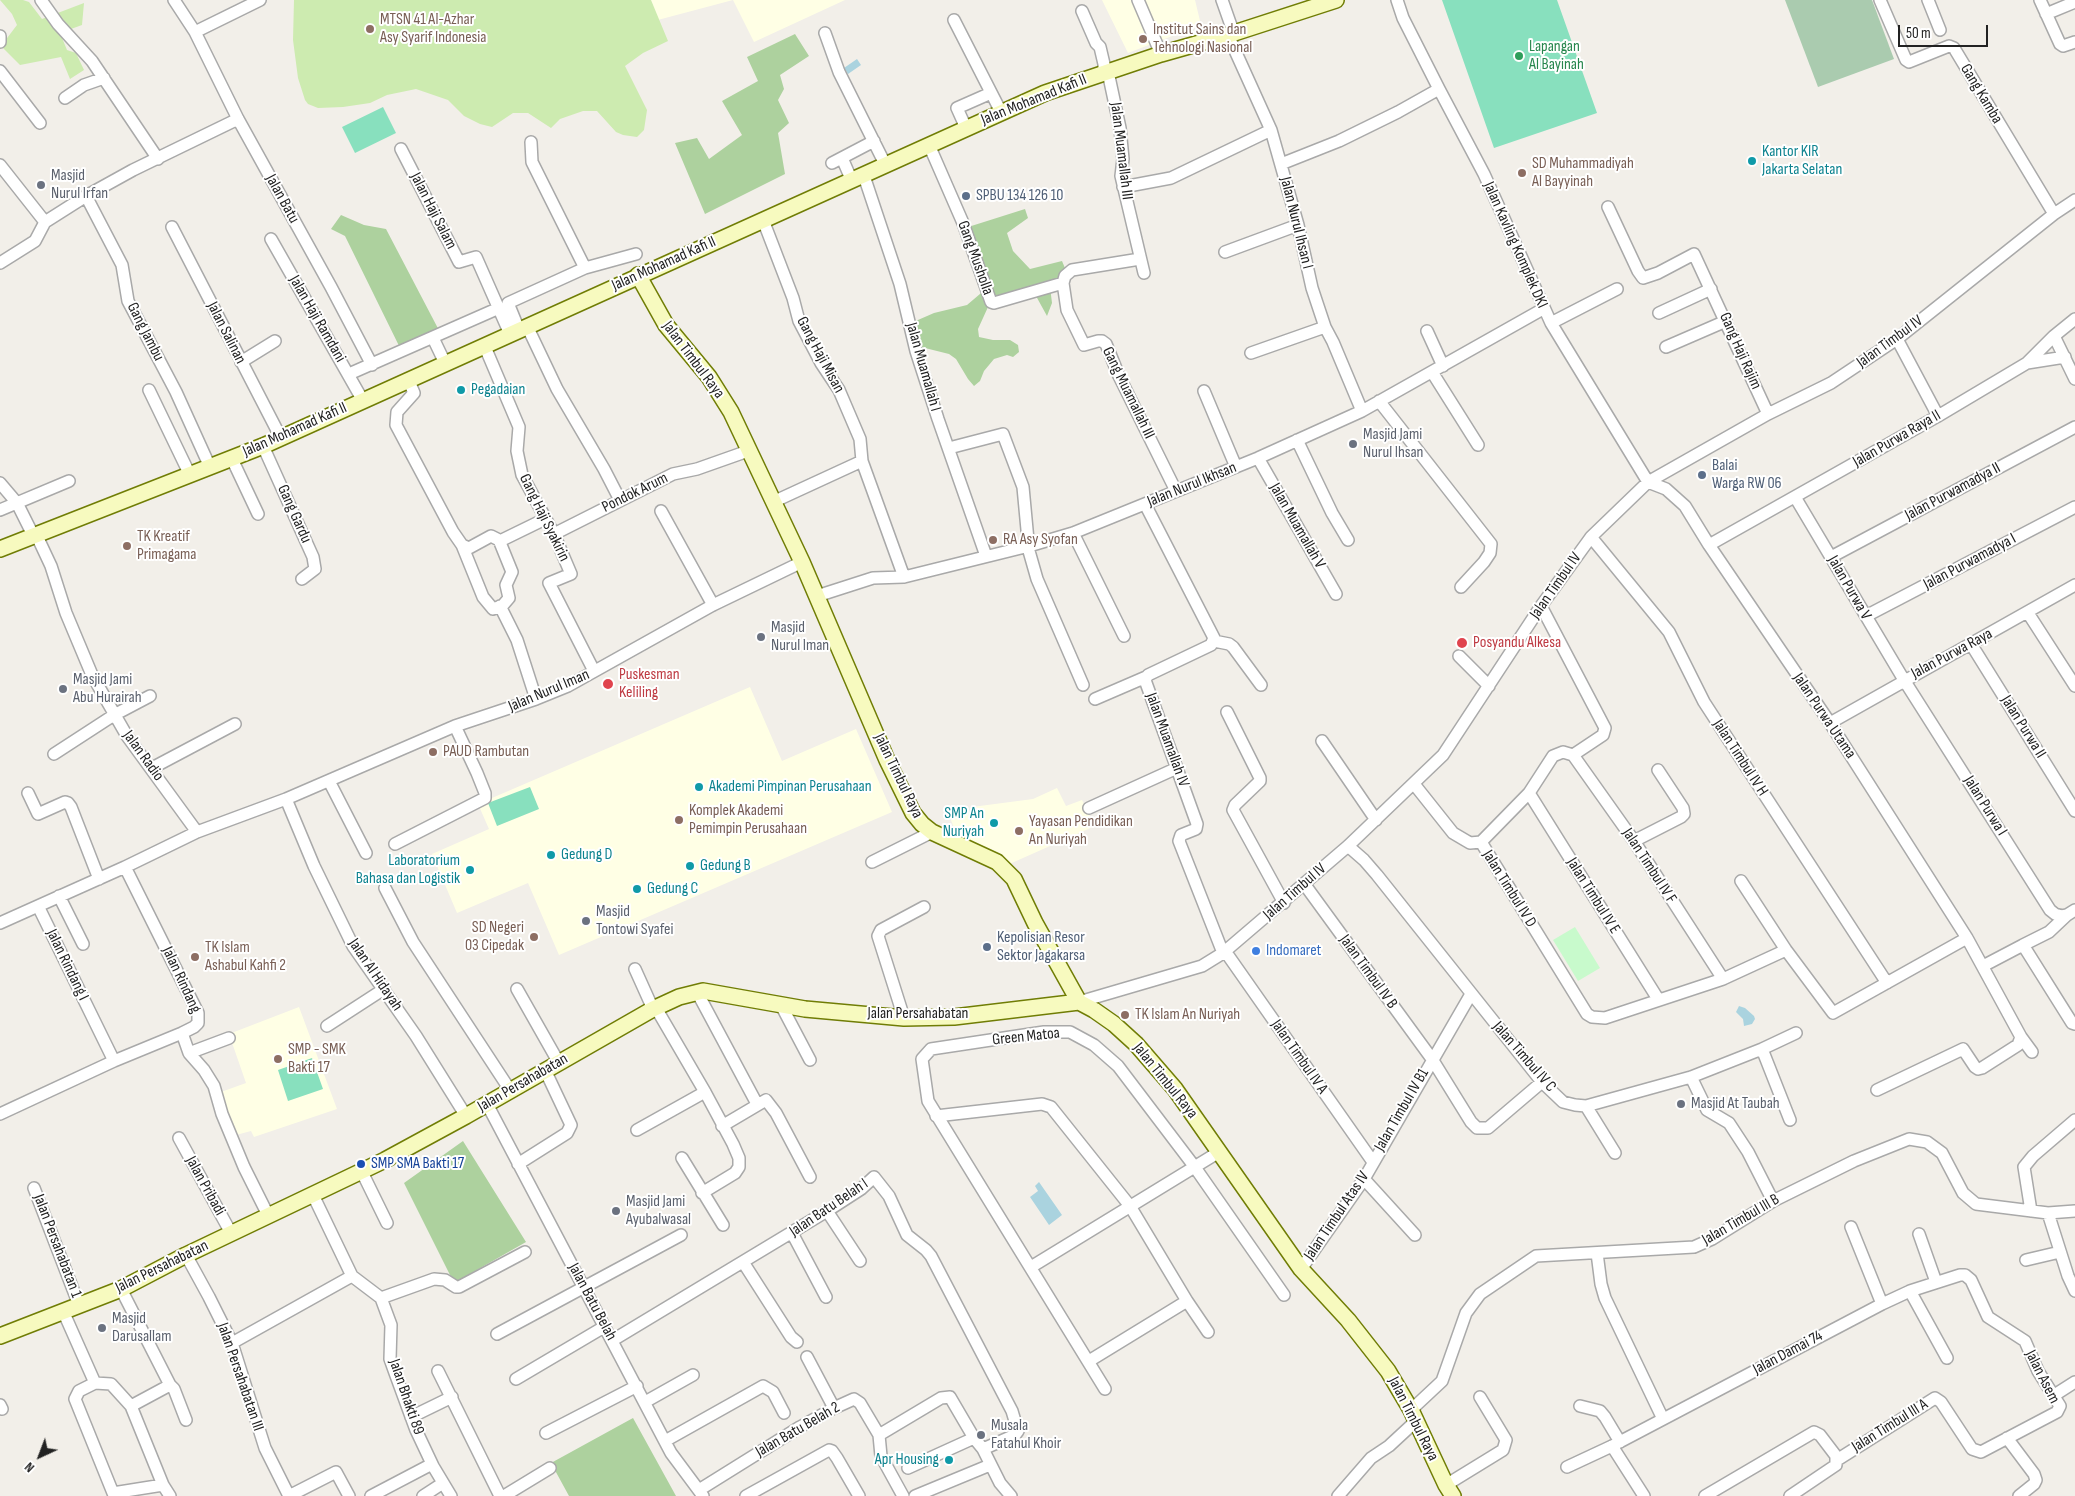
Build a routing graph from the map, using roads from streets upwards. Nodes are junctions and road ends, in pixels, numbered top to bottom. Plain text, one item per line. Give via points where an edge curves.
1 (41, 0) edge
2 (174, 0) edge
3 (260, 0) edge
4 (1138, 0) edge
5 (1222, 0) edge
6 (1336, 0) edge
7 (1397, 0) edge
8 (1880, 0) edge
9 (1928, 0) edge
10 (2040, 0) edge
11 (2075, 2) edge
12 (1082, 12) dead end
13 (2046, 14) junction
14 (954, 20) dead end
15 (1231, 30) junction
16 (1940, 30) dead end
17 (195, 32) junction
18 (825, 33) dead end
19 (0, 36) edge
20 (0, 42) edge
21 (2075, 42) edge
22 (1160, 54) junction
23 (1105, 70) junction
24 (0, 71) edge
25 (104, 78) junction
26 (1439, 89) junction
27 (65, 98) dead end
28 (994, 104) junction
29 (238, 119) junction
30 (963, 122) junction
31 (40, 123) dead end
32 (1271, 130) junction
33 (531, 142) dead end
34 (875, 143) junction
35 (929, 145) junction
36 (401, 149) dead end
37 (158, 160) junction
38 (884, 163) junction
39 (1281, 164) junction
40 (0, 165) edge
41 (855, 178) junction
42 (1123, 187) junction
43 (86, 196) junction
44 (2075, 200) edge
45 (1608, 207) dead end
46 (2054, 214) junction
47 (763, 220) junction
48 (45, 222) junction
49 (1298, 225) junction
50 (172, 227) dead end
51 (271, 239) dead end
52 (1225, 252) dead end
53 (636, 254) dead end
54 (1140, 259) junction
55 (0, 264) edge
56 (585, 268) junction
57 (1144, 272) dead end
58 (638, 275) junction
59 (1063, 283) junction
60 (1617, 289) dead end
61 (1711, 289) junction
62 (502, 309) junction
63 (1543, 309) junction
64 (1659, 313) dead end
65 (2075, 319) edge
66 (1726, 321) junction
67 (1551, 323) junction
68 (518, 327) junction
69 (1325, 327) junction
70 (1427, 331) dead end
71 (2054, 336) junction
72 (1897, 339) junction
73 (434, 341) junction
74 (275, 342) dead end
75 (485, 347) junction
76 (1666, 347) dead end
77 (1251, 353) dead end
78 (2065, 357) junction
79 (443, 359) junction
80 (241, 362) junction
81 (2028, 363) junction
82 (372, 365) junction
83 (1443, 366) junction
84 (1432, 372) junction
85 (408, 379) junction
86 (2075, 379) edge
87 (355, 385) junction
88 (148, 390) dead end
89 (1204, 391) dead end
90 (1380, 401) junction
91 (1362, 411) junction
92 (1768, 414) junction
93 (1938, 416) junction
94 (2075, 427) edge
95 (279, 435) junction
96 (1297, 440) junction
97 (1478, 445) dead end
98 (263, 446) junction
99 (949, 448) junction
100 (748, 451) junction
101 (232, 458) junction
102 (1258, 458) junction
103 (862, 462) junction
104 (209, 464) junction
105 (187, 467) junction
106 (1236, 467) junction
107 (69, 481) dead end
108 (1648, 482) junction
109 (0, 483) edge
110 (1176, 491) junction
111 (1795, 497) junction
112 (620, 500) junction
113 (773, 502) junction
114 (16, 504) junction
115 (1146, 504) junction
116 (2075, 507) edge
117 (0, 510) edge
118 (661, 511) dead end
119 (258, 514) dead end
120 (545, 519) junction
121 (33, 532) junction
122 (1074, 533) junction
123 (554, 534) junction
124 (1591, 537) junction
125 (499, 540) junction
126 (1348, 540) dead end
127 (462, 544) junction
128 (1709, 545) junction
129 (1029, 546) junction
130 (0, 549) edge
131 (986, 556) junction
132 (1831, 557) junction
133 (802, 562) junction
134 (904, 577) junction
135 (302, 579) dead end
136 (2075, 585) edge
137 (1461, 587) dead end
138 (1336, 594) dead end
139 (817, 596) junction
140 (713, 605) junction
141 (500, 606) junction
142 (1541, 606) junction
143 (2028, 613) junction
144 (1866, 616) junction
145 (1124, 636) dead end
146 (1214, 641) junction
147 (1970, 644) junction
148 (1458, 656) dead end
149 (594, 672) junction
150 (1146, 677) junction
151 (1904, 680) junction
152 (1083, 685) dead end
153 (1261, 685) dead end
154 (1489, 686) junction
155 (2075, 686) edge
156 (150, 696) dead end
157 (536, 699) junction
158 (1095, 699) dead end
159 (1227, 712) dead end
160 (114, 715) junction
161 (1830, 723) junction
162 (235, 724) dead end
163 (455, 726) junction
164 (1322, 742) dead end
165 (54, 754) dead end
166 (1573, 755) junction
167 (152, 768) junction
168 (1178, 768) junction
169 (1658, 770) dead end
170 (329, 781) junction
171 (1414, 784) junction
172 (28, 793) dead end
173 (1529, 793) junction
174 (286, 799) junction
175 (1089, 808) dead end
176 (2075, 811) edge
177 (1376, 820) junction
178 (197, 832) junction
179 (932, 832) junction
180 (1634, 841) junction
181 (1480, 842) junction
182 (394, 844) dead end
183 (1348, 846) junction
184 (366, 853) dead end
185 (872, 862) dead end
186 (125, 867) junction
187 (99, 879) junction
188 (1741, 881) dead end
189 (1305, 885) junction
190 (385, 888) dead end
191 (59, 896) junction
192 (1284, 903) junction
193 (38, 906) junction
194 (924, 907) dead end
195 (2071, 912) edge
196 (0, 923) edge
197 (1968, 938) junction
198 (83, 944) dead end
199 (2023, 945) junction
200 (1786, 950) junction
201 (1224, 952) junction
202 (1982, 966) junction
203 (635, 968) dead end
204 (1723, 979) junction
205 (1887, 983) junction
206 (384, 989) junction
207 (517, 989) dead end
208 (697, 992) junction
209 (1471, 994) junction
210 (1658, 999) junction
211 (1079, 1002) junction
212 (781, 1005) junction
213 (654, 1008) junction
214 (904, 1018) junction
215 (2075, 1024) edge
216 (327, 1026) dead end
217 (182, 1033) junction
218 (1796, 1033) dead end
219 (2021, 1037) junction
220 (229, 1038) dead end
221 (1762, 1049) junction
222 (2032, 1052) dead end
223 (190, 1053) junction
224 (1432, 1059) junction
225 (810, 1060) dead end
226 (114, 1061) junction
227 (552, 1066) junction
228 (1691, 1077) junction
229 (1542, 1082) junction
230 (510, 1090) junction
231 (1876, 1090) dead end
232 (705, 1092) junction
233 (928, 1101) junction
234 (487, 1104) junction
235 (757, 1104) junction
236 (1586, 1106) junction
237 (0, 1114) edge
238 (466, 1116) junction
239 (936, 1116) junction
240 (1790, 1120) dead end
241 (2075, 1120) edge
242 (722, 1126) junction
243 (637, 1130) dead end
244 (179, 1138) dead end
245 (951, 1140) junction
246 (1219, 1152) junction
247 (1615, 1153) dead end
248 (682, 1158) dead end
249 (1372, 1162) junction
250 (518, 1164) junction
251 (1194, 1166) junction
252 (361, 1170) junction
253 (810, 1177) dead end
254 (1364, 1179) junction
255 (34, 1188) dead end
256 (702, 1193) junction
257 (314, 1195) junction
258 (1773, 1200) junction
259 (1130, 1206) junction
260 (827, 1211) junction
261 (2031, 1211) junction
262 (2075, 1211) edge
263 (2048, 1213) junction
264 (268, 1215) junction
265 (387, 1223) dead end
266 (723, 1225) dead end
267 (1851, 1227) dead end
268 (231, 1233) junction
269 (792, 1233) junction
270 (1919, 1234) dead end
271 (681, 1235) dead end
272 (1415, 1235) dead end
273 (525, 1252) dead end
274 (2060, 1252) junction
275 (1597, 1253) junction
276 (186, 1255) junction
277 (2026, 1260) dead end
278 (860, 1261) dead end
279 (746, 1266) junction
280 (1031, 1267) junction
281 (1301, 1269) junction
282 (2072, 1275) edge
283 (352, 1276) junction
284 (1969, 1278) joint
285 (1936, 1282) junction
286 (584, 1286) junction
287 (121, 1289) junction
288 (2075, 1291) edge
289 (1910, 1292) junction
290 (1284, 1295) dead end
291 (826, 1297) dead end
292 (381, 1298) junction
293 (1187, 1301) junction
294 (1882, 1304) junction
295 (79, 1305) junction
296 (63, 1311) junction
297 (604, 1327) junction
298 (1208, 1332) dead end
299 (497, 1334) dead end
300 (0, 1336) edge
301 (613, 1340) junction
302 (797, 1342) dead end
303 (232, 1343) junction
304 (807, 1357) dead end
305 (1947, 1358) dead end
306 (1089, 1361) junction
307 (438, 1371) dead end
308 (693, 1375) dead end
309 (516, 1379) dead end
310 (2075, 1382) edge
311 (95, 1383) junction
312 (170, 1386) junction
313 (636, 1386) junction
314 (1105, 1389) dead end
315 (2053, 1396) junction
316 (452, 1397) junction
317 (1480, 1397) dead end
318 (645, 1402) junction
319 (131, 1406) junction
320 (1580, 1406) dead end
321 (834, 1408) junction
322 (784, 1412) dead end
323 (2057, 1412) joint
324 (1414, 1415) junction
325 (411, 1417) junction
326 (1663, 1419) junction
327 (186, 1420) dead end
328 (546, 1433) dead end
329 (879, 1435) junction
330 (974, 1438) junction
331 (2007, 1438) junction
332 (665, 1441) junction
333 (1616, 1444) junction
334 (983, 1449) junction
335 (1837, 1460) junction
336 (432, 1464) junction
337 (990, 1465) junction
338 (1567, 1466) dead end
339 (550, 1468) dead end
340 (908, 1468) dead end
341 (443, 1483) junction
342 (163, 1485) junction
343 (1450, 1491) edge
344 (701, 1493) edge
345 (2023, 1493) edge
346 (170, 1496) edge
347 (289, 1496) edge
348 (349, 1496) edge
349 (371, 1496) edge
350 (423, 1496) edge
351 (451, 1496) edge
352 (502, 1496) edge
353 (746, 1496) edge
354 (859, 1496) edge
355 (903, 1496) edge
356 (915, 1496) edge
357 (1011, 1496) edge
358 (1338, 1496) edge
359 (1644, 1496) edge
360 (1705, 1496) edge
361 (1790, 1496) edge

1 - 25 street
2 - 17 street, Jalan Batu
3 - 17 street
4 - 22 street
5 - 15 street, Jalan Nurul Ihsan I
6 - 15 street, Jalan Mohamad Kafi II
7 - 26 street, Jalan Kavling Komplek DKI
8 - 46 street, Gang Kamba via 1909,62 1949,46 1954,48
9 - 16 street
10 - 13 street
11 - 13 street
12 - 23 street, Jalan Muamallah III via 1100,47
13 - 21 street via 2060,44
14 - 28 street
15 - 22 street, Jalan Mohamad Kafi II
15 - 32 street, Jalan Nurul Ihsan I
17 - 29 street, Jalan Batu
18 - 34 street via 839,72
19 - 20 street
22 - 23 street, Jalan Mohamad Kafi II
23 - 28 street, Jalan Mohamad Kafi II via 1046,93
23 - 42 street, Jalan Muamallah III via 1120,128
24 - 31 street
25 - 27 street via 84,85
25 - 37 street
26 - 39 street via 1339,141
26 - 63 street, Jalan Kavling Komplek DKI via 1484,174
28 - 30 street, Jalan Mohamad Kafi II
28 - 30 street via 957,108
29 - 37 street via 189,141
29 - 82 street, Jalan Batu
30 - 35 street, Jalan Mohamad Kafi II
32 - 39 street, Jalan Nurul Ihsan I
32 - 42 street via 1171,178
33 - 56 street via 532,162
34 - 38 street
34 - 41 street, Jalan Muamallah I via 839,161
35 - 38 street, Jalan Mohamad Kafi II
35 - 59 street, Gang Musholla via 991,302
36 - 62 street, Jalan Haji Salam via 459,262 476,256
37 - 43 street
38 - 41 street, Jalan Mohamad Kafi II
39 - 49 street, Jalan Nurul Ihsan I
40 - 48 street
41 - 47 street, Jalan Mohamad Kafi II
41 - 99 street, Jalan Muamallah I via 900,284 916,351
42 - 54 street, Jalan Muamallah III
43 - 48 street
43 - 104 street, Gang Jambu via 122,265 128,301
44 - 46 street, Jalan Timbul IV
45 - 61 street, Gang Haji Rajim via 1641,276 1648,277 1694,254
46 - 72 street, Jalan Timbul IV
47 - 58 street, Jalan Mohamad Kafi II
47 - 103 street, Gang Haji Misan via 791,291 799,321 839,390 860,439
48 - 55 street via 35,240
49 - 52 street
49 - 69 street, Jalan Nurul Ihsan I via 1312,288
50 - 80 street, Jalan Salinan
51 - 87 street, Jalan Haji Ramdani
53 - 56 street
54 - 57 street, Jalan Muamallah III
54 - 59 street via 1072,270
56 - 62 street
58 - 68 street, Jalan Mohamad Kafi II
58 - 100 street, Jalan Timbul Raya via 666,325 709,377 731,412
59 - 110 street, Gang Muamallah III via 1067,310 1082,349 1098,341 1106,344
60 - 67 street
61 - 64 street
61 - 66 street, Gang Haji Rajim
62 - 68 street, Jalan Haji Salam
62 - 68 street
62 - 73 street
63 - 67 street, Jalan Kavling Komplek DKI
63 - 83 street, Jalan Nurul Ikhsan
65 - 71 street, Jalan Purwa Raya II
66 - 76 street
66 - 92 street, Gang Haji Rajim
67 - 108 street, Jalan Kavling Komplek DKI
68 - 75 street, Jalan Mohamad Kafi II
68 - 112 street
69 - 77 street
69 - 91 street, Jalan Nurul Ihsan I
70 - 83 street
71 - 78 street
71 - 81 street, Jalan Purwa Raya II
72 - 92 street, Jalan Timbul IV via 1831,383
72 - 93 street
73 - 79 street
73 - 82 street
74 - 80 street
75 - 79 street, Jalan Mohamad Kafi II
75 - 120 street, Gang Haji Syakirin via 519,427 517,451 522,474
78 - 81 street
78 - 86 street
79 - 85 street, Jalan Mohamad Kafi II
80 - 95 street, Jalan Salinan
81 - 93 street, Jalan Purwa Raya II
82 - 87 street
83 - 84 street, Jalan Nurul Ikhsan
84 - 90 street, Jalan Nurul Ikhsan
84 - 97 street
85 - 87 street, Jalan Mohamad Kafi II
85 - 127 street via 414,393 396,414 397,427
87 - 95 street, Jalan Mohamad Kafi II
88 - 105 street
89 - 106 street
90 - 91 street, Jalan Nurul Ikhsan
90 - 137 street via 1491,544 1484,562
91 - 96 street, Jalan Nurul Ikhsan
92 - 108 street, Jalan Timbul IV
93 - 111 street, Jalan Purwa Raya II
94 - 132 street, Jalan Purwamadya II
95 - 98 street, Jalan Mohamad Kafi II
96 - 102 street, Jalan Nurul Ikhsan
96 - 126 street
98 - 101 street, Jalan Mohamad Kafi II
98 - 135 street, Gang Gardu via 313,557 315,568
99 - 129 street via 1003,434 1023,488
99 - 131 street, Jalan Muamallah I
100 - 112 street, Pondok Arum via 672,474
100 - 113 street, Jalan Timbul Raya
101 - 104 street, Jalan Mohamad Kafi II
101 - 119 street
102 - 106 street, Jalan Nurul Ikhsan
102 - 138 street, Jalan Muamallah V
103 - 113 street
103 - 134 street, Gang Haji Misan
104 - 105 street, Jalan Mohamad Kafi II
105 - 121 street, Jalan Mohamad Kafi II
106 - 110 street, Jalan Nurul Ikhsan
107 - 114 street
108 - 124 street, Jalan Timbul IV
108 - 128 street, Jalan Purwa Utama via 1666,488 1679,500
109 - 114 street, Jalan Radio
110 - 115 street, Jalan Nurul Ikhsan
111 - 128 street, Jalan Purwa Raya II
111 - 132 street, Jalan Purwa V
112 - 123 street, Pondok Arum
113 - 133 street, Jalan Timbul Raya
114 - 117 street
114 - 121 street, Jalan Radio
115 - 122 street, Jalan Nurul Ikhsan
115 - 146 street
116 - 144 street, Jalan Purwamadya I
118 - 140 street
120 - 123 street, Gang Haji Syakirin
120 - 125 street
121 - 130 street, Jalan Mohamad Kafi II
121 - 160 street, Jalan Radio via 54,573 66,613 92,675
122 - 129 street, Jalan Nurul Ikhsan
122 - 145 street
123 - 149 street, Gang Haji Syakirin via 571,574 549,583
124 - 142 street, Jalan Timbul IV
124 - 205 street, Jalan Timbul IV H via 1669,632 1704,702
125 - 127 street via 492,536 469,548
125 - 141 street via 512,572 506,585 509,598
127 - 141 street via 486,602 493,609
128 - 161 street, Jalan Purwa Utama
129 - 131 street, Jalan Nurul Ikhsan
129 - 152 street via 1037,579
131 - 134 street, Jalan Nurul Ikhsan
132 - 144 street, Jalan Purwa V
133 - 139 street, Jalan Timbul Raya
133 - 140 street, Jalan Nurul Iman
134 - 139 street, Jalan Nurul Ikhsan via 873,578
136 - 143 street, Jalan Purwa Raya
139 - 179 street, Jalan Timbul Raya via 913,814
140 - 149 street, Jalan Nurul Iman
141 - 157 street via 517,640
142 - 154 street, Jalan Timbul IV
142 - 166 street via 1605,728 1603,735
143 - 147 street, Jalan Purwa Raya
143 - 155 street
144 - 151 street, Jalan Purwa V
146 - 150 street, Jalan Muamallah IV
146 - 153 street via 1229,644
147 - 151 street, Jalan Purwa Raya
147 - 176 street, Jalan Purwa II
148 - 154 street
149 - 157 street, Jalan Nurul Iman
150 - 158 street
150 - 168 street, Jalan Muamallah IV via 1152,702
151 - 161 street, Jalan Purwa Raya
151 - 195 street, Jalan Purwa I via 2050,910 2061,916
154 - 171 street, Jalan Timbul IV via 1443,755
156 - 160 street
157 - 163 street, Jalan Nurul Iman
159 - 192 street via 1260,778 1233,810
160 - 165 street
160 - 167 street, Jalan Radio
161 - 197 street, Jalan Purwa Utama
162 - 167 street
163 - 170 street, Jalan Nurul Iman
163 - 182 street via 485,798
164 - 177 street
166 - 173 street via 1563,752 1553,756
166 - 180 street, Jalan Timbul IV F
167 - 178 street, Jalan Radio
168 - 175 street
168 - 201 street, Jalan Muamallah IV via 1197,824 1196,829 1181,835 1179,841
169 - 180 street via 1684,814
170 - 174 street, Jalan Nurul Iman
170 - 184 street
171 - 177 street, Jalan Timbul IV
171 - 181 street, Jalan Timbul IV D via 1453,833 1470,843
172 - 187 street via 38,814 68,803
173 - 181 street
173 - 210 street, Jalan Timbul IV E
174 - 178 street
174 - 206 street, Jalan Al Hidayah via 353,946
177 - 183 street, Jalan Timbul IV
178 - 186 street
179 - 185 street
179 - 211 street, Jalan Timbul Raya via 997,862 1014,879
180 - 204 street, Jalan Timbul IV F
181 - 210 street, Jalan Timbul IV D via 1588,1014 1605,1018
183 - 189 street, Jalan Timbul IV
183 - 209 street, Jalan Timbul IV C via 1377,875
186 - 187 street
186 - 217 street, Jalan Rindang via 198,1013 198,1023
187 - 191 street
188 - 200 street
189 - 192 street, Jalan Timbul IV
189 - 224 street, Jalan Timbul IV B
190 - 230 street via 414,942
191 - 193 street
191 - 198 street
192 - 201 street, Jalan Timbul IV
193 - 196 street
193 - 226 street, Jalan Rindang I
194 - 214 street via 881,930 878,936
195 - 199 street via 2049,932
197 - 202 street, Jalan Purwa Utama
197 - 205 street
199 - 202 street
199 - 215 street
200 - 204 street
200 - 205 street via 1833,1013
201 - 211 street, Jalan Timbul IV via 1202,966
201 - 249 street, Jalan Timbul IV A
202 - 219 street, Jalan Purwa Utama
203 - 213 street
204 - 210 street
206 - 216 street
206 - 238 street, Jalan Al Hidayah
207 - 227 street
208 - 212 street, Jalan Persahabatan via 714,992
208 - 213 street, Jalan Persahabatan
208 - 235 street
209 - 224 street, Jalan Timbul IV B1
209 - 229 street, Jalan Timbul IV C
211 - 214 street, Jalan Persahabatan via 954,1016
211 - 246 street, Jalan Timbul Raya via 1114,1024 1136,1044 1175,1089
212 - 214 street, Jalan Persahabatan
212 - 225 street
213 - 227 street, Jalan Persahabatan
213 - 232 street
217 - 223 street
217 - 226 street, Jalan Rindang
218 - 221 street, Jalan Timbul IV C
219 - 222 street, Jalan Purwa Utama
219 - 231 street via 2018,1045 1982,1068 1978,1069 1963,1049
220 - 223 street
221 - 228 street, Jalan Timbul IV C
221 - 240 street
223 - 264 street via 214,1086 244,1167
224 - 229 street, Jalan Timbul IV B via 1470,1122 1477,1128 1488,1128
224 - 249 street, Jalan Timbul IV B1
226 - 237 street, Jalan Rindang
227 - 230 street, Jalan Persahabatan
227 - 250 street via 571,1125 567,1132
228 - 236 street, Jalan Timbul IV C
228 - 258 street via 1707,1110 1729,1123
229 - 236 street, Jalan Timbul IV C via 1563,1102
230 - 234 street, Jalan Persahabatan
232 - 242 street
232 - 243 street
233 - 239 street, Green Matoa
233 - 245 street via 924,1110 944,1139
233 - 251 street, Green Matoa via 922,1059 931,1049 1044,1032 1070,1032 1094,1045 1118,1066
234 - 238 street, Jalan Persahabatan
234 - 250 street, Jalan Batu Belah
235 - 242 street
235 - 253 street via 768,1102
236 - 247 street
238 - 252 street, Jalan Persahabatan via 386,1160
239 - 245 street, Green Matoa
239 - 259 street via 1047,1105 1055,1110
241 - 261 street via 2024,1167
242 - 256 street via 739,1158 739,1167 736,1173
244 - 268 street, Jalan Pribadi
245 - 280 street, Green Matoa
246 - 251 street
246 - 281 street, Jalan Timbul Raya
248 - 256 street
249 - 254 street, Jalan Timbul Atas IV
250 - 286 street, Jalan Batu Belah
251 - 259 street
251 - 290 street, Green Matoa
252 - 257 street, Jalan Persahabatan
252 - 265 street
254 - 272 street
254 - 281 street, Jalan Timbul Atas IV
255 - 295 street, Jalan Persahabatan 1
256 - 266 street
257 - 264 street, Jalan Persahabatan
257 - 283 street
258 - 261 street, Jalan Timbul III B via 1909,1139 1927,1142 1942,1153 1963,1193 1976,1204
258 - 275 street, Jalan Timbul III B via 1694,1247
259 - 280 street
259 - 293 street
260 - 269 street, Jalan Batu Belah I
260 - 278 street
260 - 334 street, Jalan Batu Belah I via 862,1189 874,1177 889,1196 908,1235 931,1256 1017,1426 1015,1435
261 - 263 street, Jalan Timbul III B
262 - 263 street
263 - 274 street
264 - 268 street, Jalan Persahabatan
267 - 294 street
268 - 276 street, Jalan Persahabatan
269 - 279 street, Jalan Batu Belah I
269 - 291 street
270 - 285 street
271 - 286 street
273 - 292 street via 459,1287 434,1279
274 - 277 street
274 - 282 street
275 - 324 street, Jalan Timbul III B via 1536,1256 1480,1294 1466,1313 1442,1381
275 - 326 street via 1605,1298
276 - 287 street, Jalan Persahabatan
276 - 303 street, Jalan Persahabatan III
279 - 301 street, Jalan Batu Belah I
279 - 302 street via 790,1337
280 - 306 street, Green Matoa
281 - 324 street, Jalan Timbul Raya via 1348,1320 1388,1371
282 - 288 street
283 - 292 street
283 - 303 street
284 - 285 street, Jalan Damai 74 via 1960,1275
284 - 315 street, Jalan Asem via 1988,1317 2025,1341
285 - 289 street, Jalan Damai 74
286 - 297 street, Jalan Batu Belah
286 - 299 street
287 - 295 street, Jalan Persahabatan
287 - 312 street
289 - 294 street, Jalan Damai 74
289 - 305 street
292 - 325 street, Jalan Bhakti 89 via 391,1325 390,1359
293 - 298 street
293 - 306 street
294 - 326 street, Jalan Damai 74
295 - 296 street, Jalan Persahabatan
296 - 300 street, Jalan Persahabatan
296 - 311 street
297 - 301 street, Jalan Batu Belah
297 - 309 street
301 - 313 street, Jalan Batu Belah
303 - 347 street, Jalan Persahabatan III via 265,1448
304 - 321 street
306 - 314 street, Green Matoa
307 - 316 street
308 - 318 street
310 - 315 street
311 - 319 street via 111,1384
311 - 342 street via 79,1391 75,1399 113,1493
312 - 319 street
312 - 327 street
313 - 318 street, Jalan Batu Belah
313 - 328 street
315 - 323 street, Jalan Asem via 2060,1406
316 - 325 street
316 - 352 street
317 - 343 street via 1506,1440 1503,1450
318 - 332 street, Jalan Batu Belah
319 - 342 street
320 - 333 street via 1606,1417
321 - 329 street, Jalan Batu Belah 2 via 850,1400 858,1400
321 - 344 street, Jalan Batu Belah 2
322 - 332 street via 773,1392 763,1386
323 - 331 street, Jalan Timbul III A
324 - 343 street, Jalan Timbul Raya
324 - 358 street, Jalan Timbul III B via 1389,1446 1371,1458
325 - 336 street, Jalan Bhakti 89
326 - 333 street, Jalan Damai 74
329 - 330 street via 946,1396 952,1400
329 - 355 street, Jalan Batu Belah 2 via 881,1456
330 - 334 street
330 - 340 street
331 - 335 street, Jalan Timbul III A via 1981,1452 1972,1449 1941,1402 1935,1398
331 - 345 street via 2036,1480
332 - 344 street, Jalan Batu Belah
333 - 338 street, Jalan Damai 74
333 - 359 street
334 - 337 street
335 - 360 street via 1820,1434 1814,1432
335 - 361 street via 1834,1467
336 - 341 street, Jalan Bhakti 89
336 - 349 street
337 - 356 street
337 - 357 street
339 - 352 street
341 - 350 street
341 - 351 street, Jalan Bhakti 89
342 - 346 street
347 - 348 street via 336,1472
353 - 354 street via 829,1450

